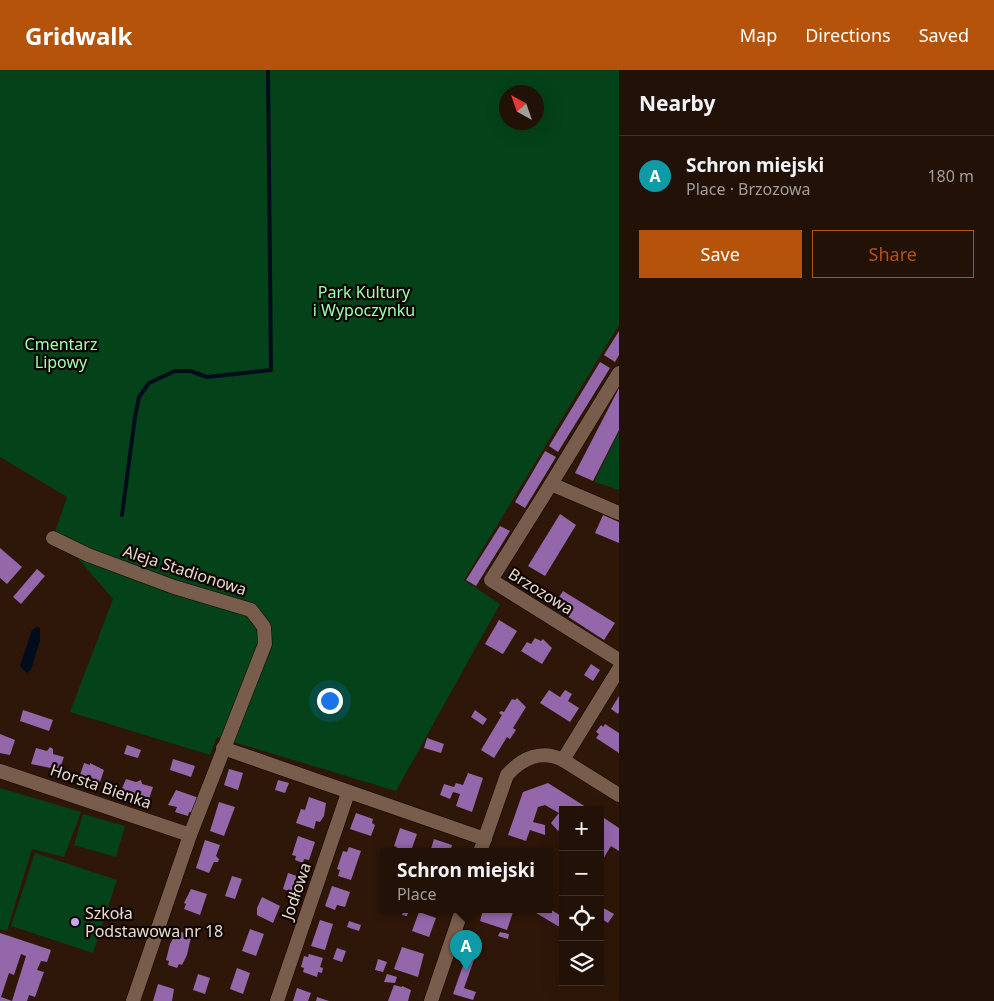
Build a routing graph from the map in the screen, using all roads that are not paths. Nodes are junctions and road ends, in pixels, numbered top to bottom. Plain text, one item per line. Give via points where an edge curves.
1 (619, 373) edge
2 (551, 484) junction
3 (619, 513) edge
4 (53, 538) dead end
5 (619, 660) edge
6 (619, 669) edge
7 (223, 748) junction
8 (563, 760) junction
9 (0, 771) edge
10 (348, 793) junction
11 (619, 795) edge
12 (190, 835) junction
13 (483, 846) edge
14 (461, 913) edge
15 (133, 1001) edge
16 (277, 1001) edge
17 (432, 1001) edge

1 - 2 street, Brzozowa
2 - 3 street
2 - 5 street, Brzozowa via 491,580
4 - 7 street, Aleja Stadionowa via 88,555 174,587 251,610 259,617 264,627 265,644
6 - 8 street
7 - 10 street
7 - 12 street
8 - 11 street
8 - 13 street via 541,755 523,760 514,767 503,785
9 - 12 street, Horsta Bienka
10 - 13 street
10 - 16 street, Jodłowa
12 - 15 street
14 - 17 street

